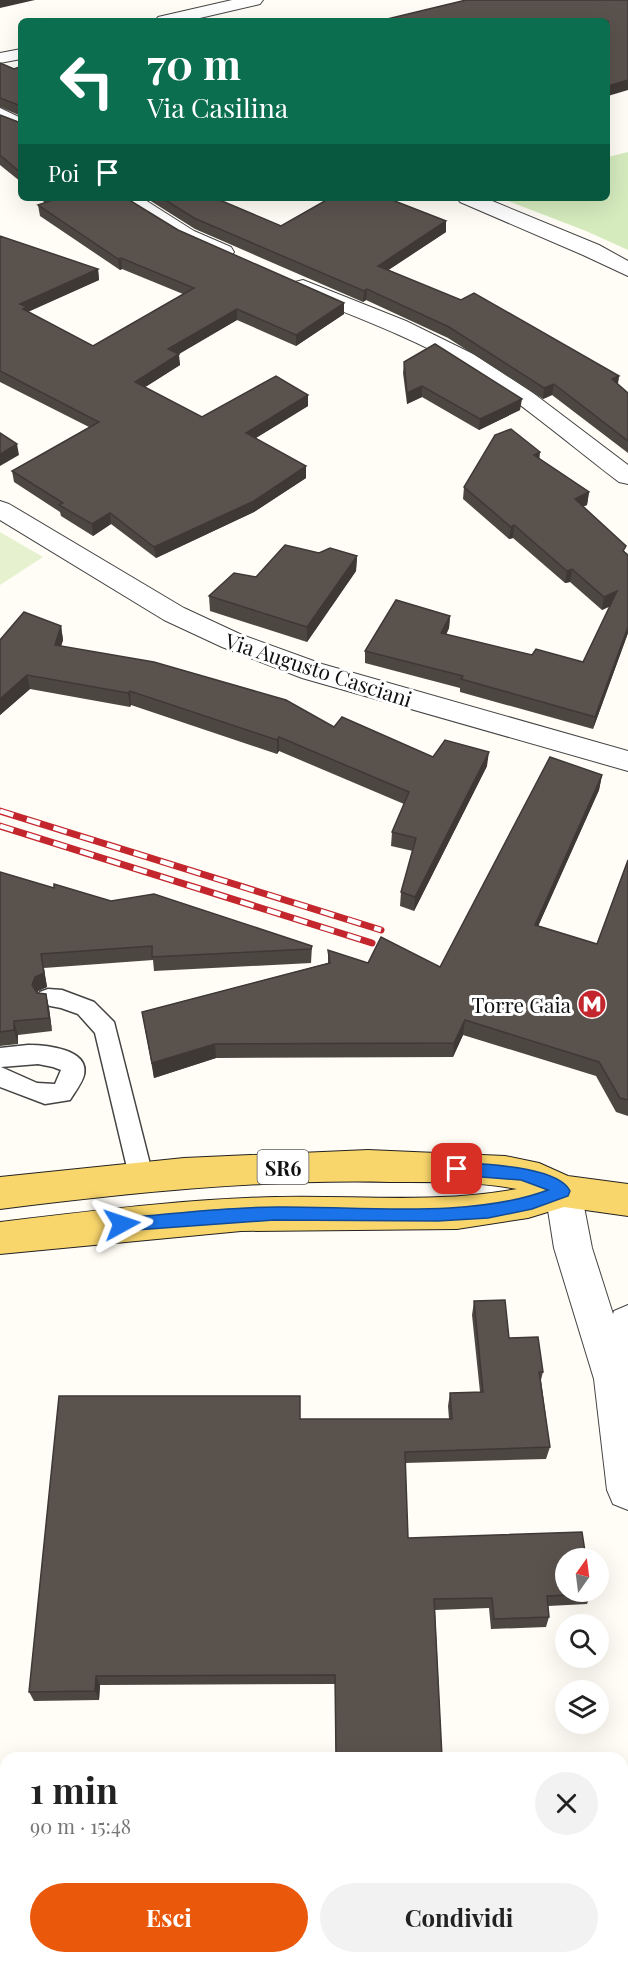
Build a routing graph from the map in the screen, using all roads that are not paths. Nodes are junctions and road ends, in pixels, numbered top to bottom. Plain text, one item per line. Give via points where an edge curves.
1 (254, 0) edge
2 (175, 16) edge
3 (18, 55) edge
4 (0, 58) edge
5 (0, 114) edge
6 (18, 124) edge
7 (133, 201) edge
8 (474, 201) edge
9 (243, 261) edge
10 (628, 270) edge
11 (283, 279) edge
12 (628, 477) edge
13 (0, 509) edge
14 (628, 761) edge
15 (48, 998) edge
16 (0, 1058) edge
17 (0, 1077) edge
18 (141, 1176) junction
19 (563, 1191) junction
20 (0, 1193) edge
21 (628, 1200) edge
22 (0, 1238) edge
23 (628, 1323) edge
24 (614, 1379) junction
25 (628, 1490) edge

1 - 2 street
3 - 4 street
5 - 6 street
7 - 9 street via 186,235
8 - 10 street via 591,250
11 - 12 street via 465,359
13 - 14 street, Via Augusto Casciani via 174,614 232,641 312,671
15 - 18 lane via 86,1008 106,1029
16 - 17 lane via 36,1054 63,1059 73,1066 62,1093 50,1096 28,1091
18 - 19 main road, SR6 via 299,1167 438,1168 521,1174
18 - 20 main road, SR6
19 - 21 main road, SR6
19 - 22 main road, SR6 via 532,1203 488,1212 262,1214
19 - 24 street via 573,1248
23 - 24 street
24 - 25 street

